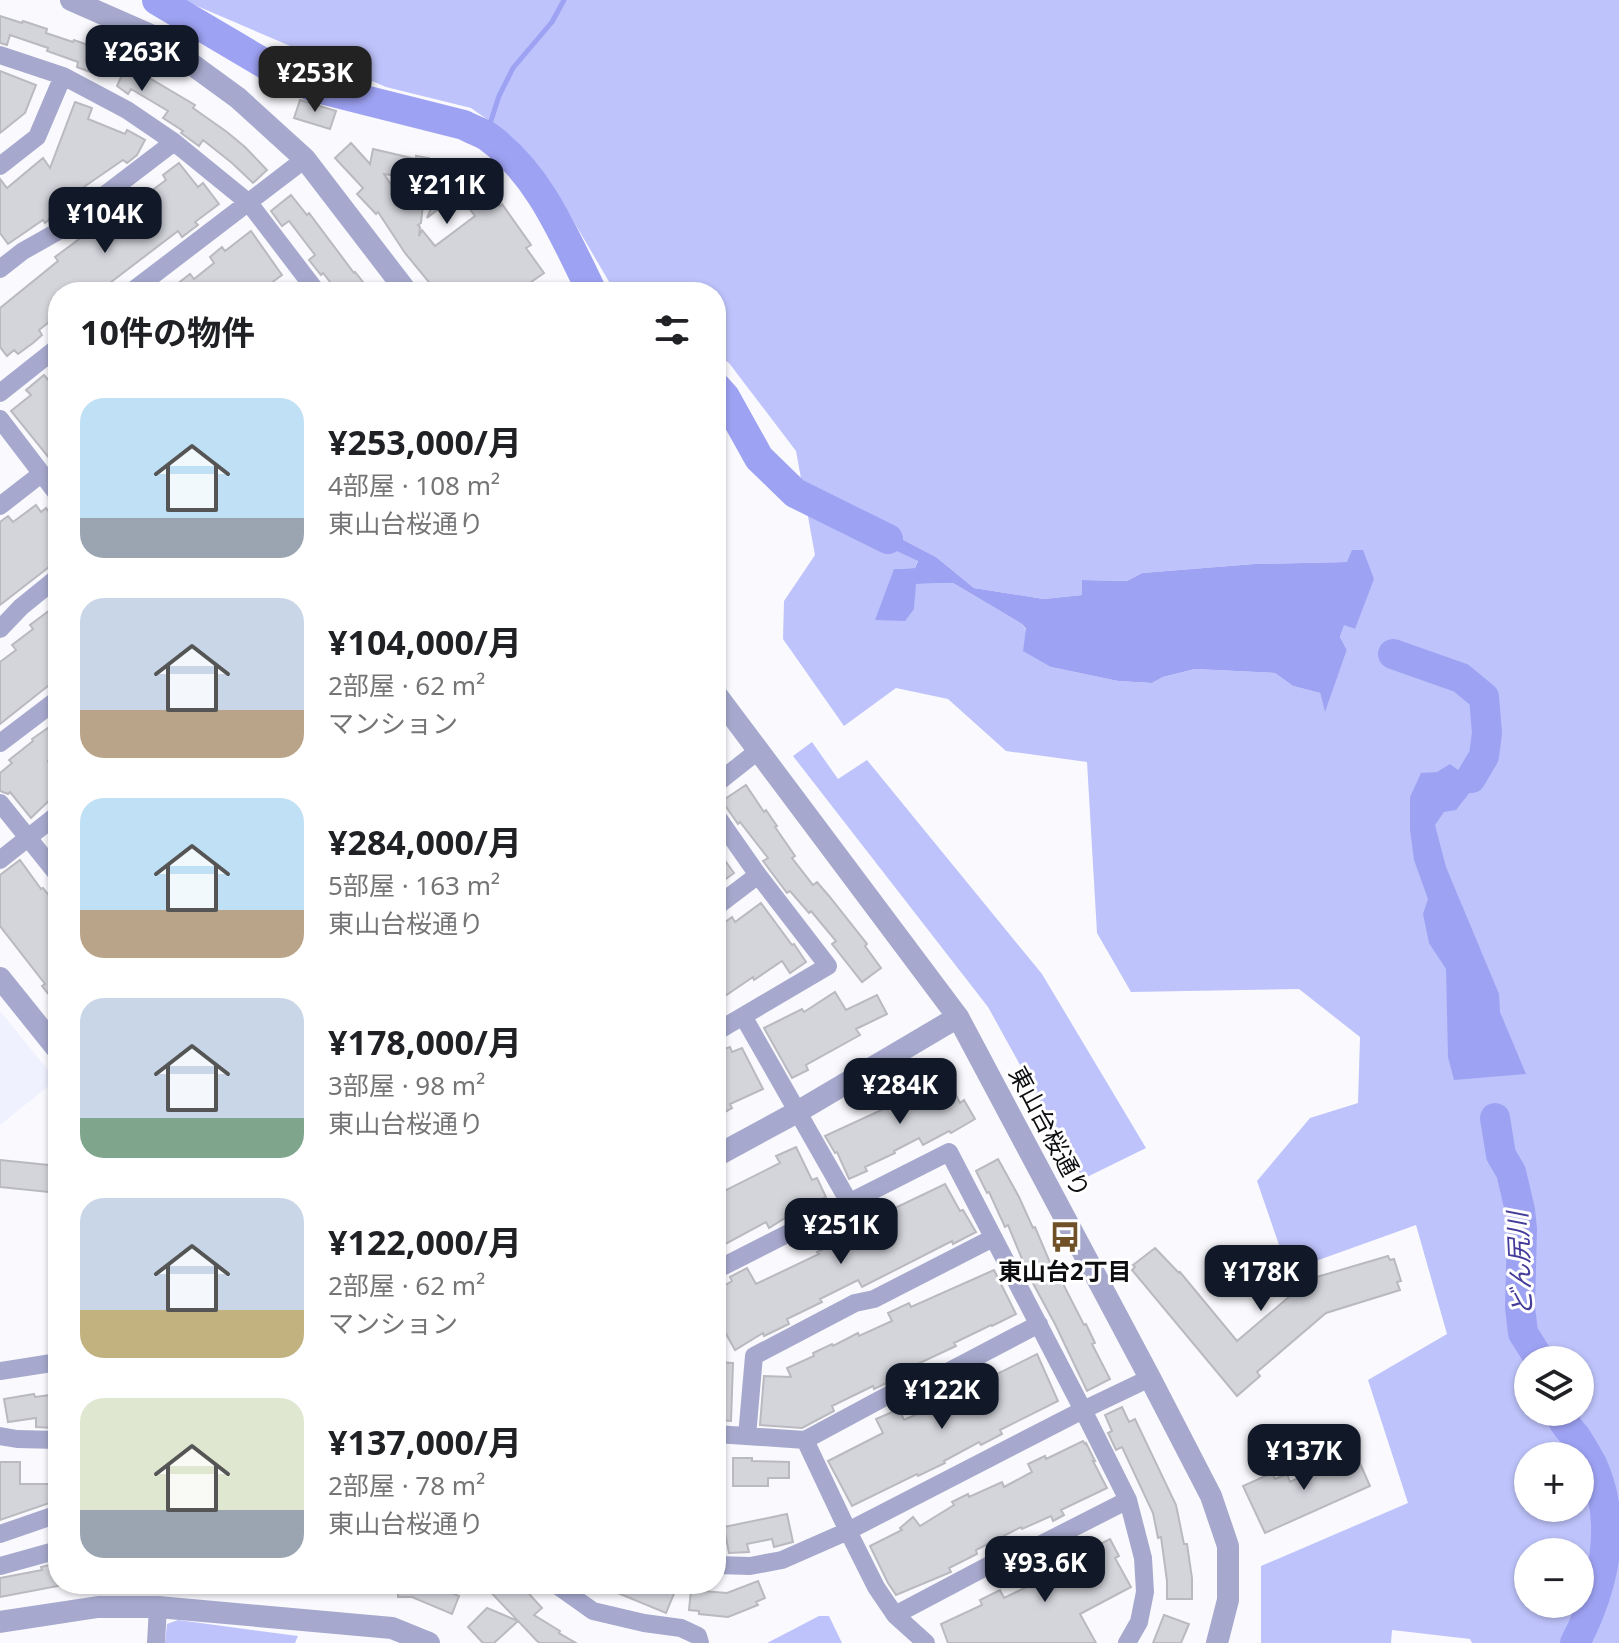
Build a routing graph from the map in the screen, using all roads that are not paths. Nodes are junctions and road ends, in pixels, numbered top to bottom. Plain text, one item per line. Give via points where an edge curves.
1 (71, 0) edge
2 (0, 55) edge
3 (63, 76) junction
4 (174, 142) junction
5 (305, 159) junction
6 (0, 166) edge
7 (249, 203) junction
8 (0, 269) edge
9 (144, 282) edge
10 (309, 282) edge
11 (399, 282) edge
12 (48, 356) edge
13 (0, 393) edge
14 (0, 419) edge
15 (41, 474) junction
16 (48, 483) edge
17 (0, 506) edge
18 (48, 585) edge
19 (0, 629) edge
20 (48, 707) edge
21 (726, 707) edge
22 (0, 743) edge
23 (759, 750) junction
24 (726, 776) edge
25 (0, 803) edge
26 (48, 822) edge
27 (726, 829) edge
28 (28, 837) junction
29 (0, 860) edge
30 (48, 862) edge
31 (758, 875) junction
32 (726, 899) edge
33 (0, 978) edge
34 (743, 1016) junction
35 (958, 1017) junction
36 (726, 1026) edge
37 (48, 1038) edge
38 (799, 1111) junction
39 (726, 1151) edge
40 (849, 1202) junction
41 (993, 1238) junction
42 (726, 1265) edge
43 (1039, 1324) junction
44 (48, 1364) edge
45 (0, 1371) edge
46 (1150, 1378) junction
47 (1083, 1410) junction
48 (726, 1435) edge
49 (0, 1436) edge
50 (747, 1436) junction
51 (48, 1440) edge
52 (805, 1440) junction
53 (1128, 1500) junction
54 (48, 1517) edge
55 (848, 1531) junction
56 (0, 1534) edge
57 (48, 1553) edge
58 (726, 1565) edge
59 (0, 1566) edge
60 (569, 1594) edge
61 (158, 1607) junction
62 (895, 1615) junction
63 (0, 1622) edge
64 (156, 1643) edge
65 (429, 1643) edge
66 (700, 1643) edge
67 (926, 1643) edge
68 (1127, 1643) edge
69 (1217, 1643) edge

1 - 5 street via 153,36 238,98
2 - 3 street
3 - 4 street
3 - 6 street via 37,137
4 - 7 street
4 - 8 street
5 - 7 street
5 - 11 street
7 - 9 street
7 - 10 street
12 - 13 street
14 - 15 street
15 - 16 street
15 - 17 street
18 - 19 street
20 - 22 street
21 - 23 street, 東山台桜通り
23 - 24 street
23 - 35 street, 東山台桜通り
25 - 28 street
26 - 28 street
27 - 31 street
28 - 29 street
28 - 30 street
31 - 32 street
31 - 34 street via 828,966
33 - 37 street
34 - 36 street
34 - 38 street
35 - 38 street
35 - 46 street, 東山台桜通り
38 - 39 street
38 - 40 street
40 - 41 street via 949,1152
40 - 42 street
41 - 43 street
41 - 50 street via 754,1356
43 - 47 street
43 - 52 street
44 - 45 street
46 - 47 street
46 - 69 street, 東山台桜通り via 1211,1496 1228,1546 1228,1600
47 - 53 street
47 - 55 street
48 - 50 street
49 - 51 street
50 - 52 street
52 - 55 street
53 - 62 street
53 - 68 street via 1143,1558 1145,1592 1139,1622
54 - 56 street
55 - 58 street via 782,1560
55 - 62 street
57 - 59 street
60 - 66 street via 593,1611 681,1628 698,1636
61 - 63 street via 98,1607
61 - 64 street
61 - 65 street via 392,1628
62 - 67 street

